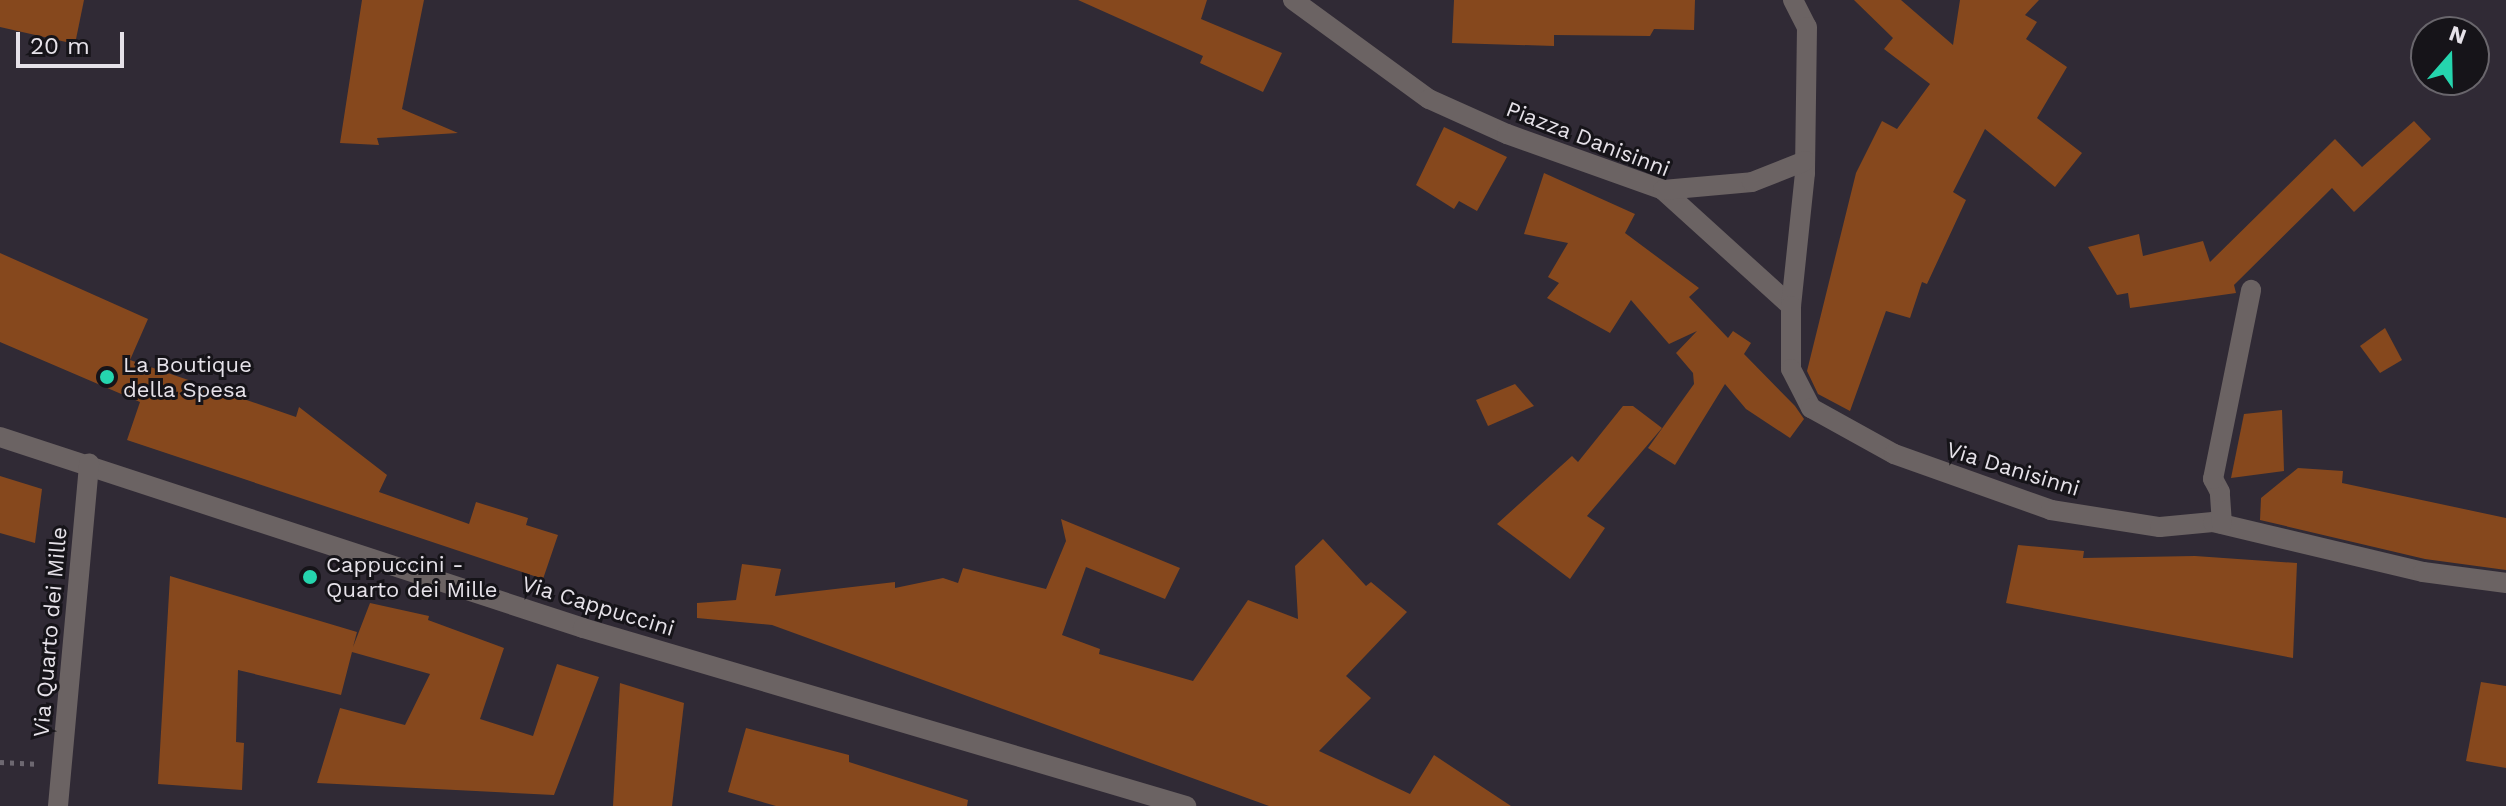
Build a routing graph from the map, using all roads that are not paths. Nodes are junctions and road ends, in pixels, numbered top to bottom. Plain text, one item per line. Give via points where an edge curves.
1 (1293, 0) edge
2 (1793, 0) edge
3 (1805, 161) junction
4 (1663, 190) junction
5 (2251, 290) dead end
6 (1791, 306) junction
7 (0, 437) edge
8 (89, 463) junction
9 (2222, 524) junction
10 (2506, 583) edge
11 (58, 806) edge
12 (1186, 806) edge

1 - 4 street, Piazza Danisinni via 1429,99 1507,134
2 - 3 street via 1807,27
3 - 4 street via 1752,182
3 - 6 street
4 - 6 street, Piazza Danisinni
5 - 9 street via 2213,479 2220,492
6 - 9 street, Via Danisinni via 1791,369 1811,408 1894,454 2051,510 2160,527
7 - 8 street, Via Cappuccini
8 - 11 street, Via Quarto dei Mille
8 - 12 street, Via Cappuccini via 583,628
9 - 10 street, Via Danisinni via 2423,572

